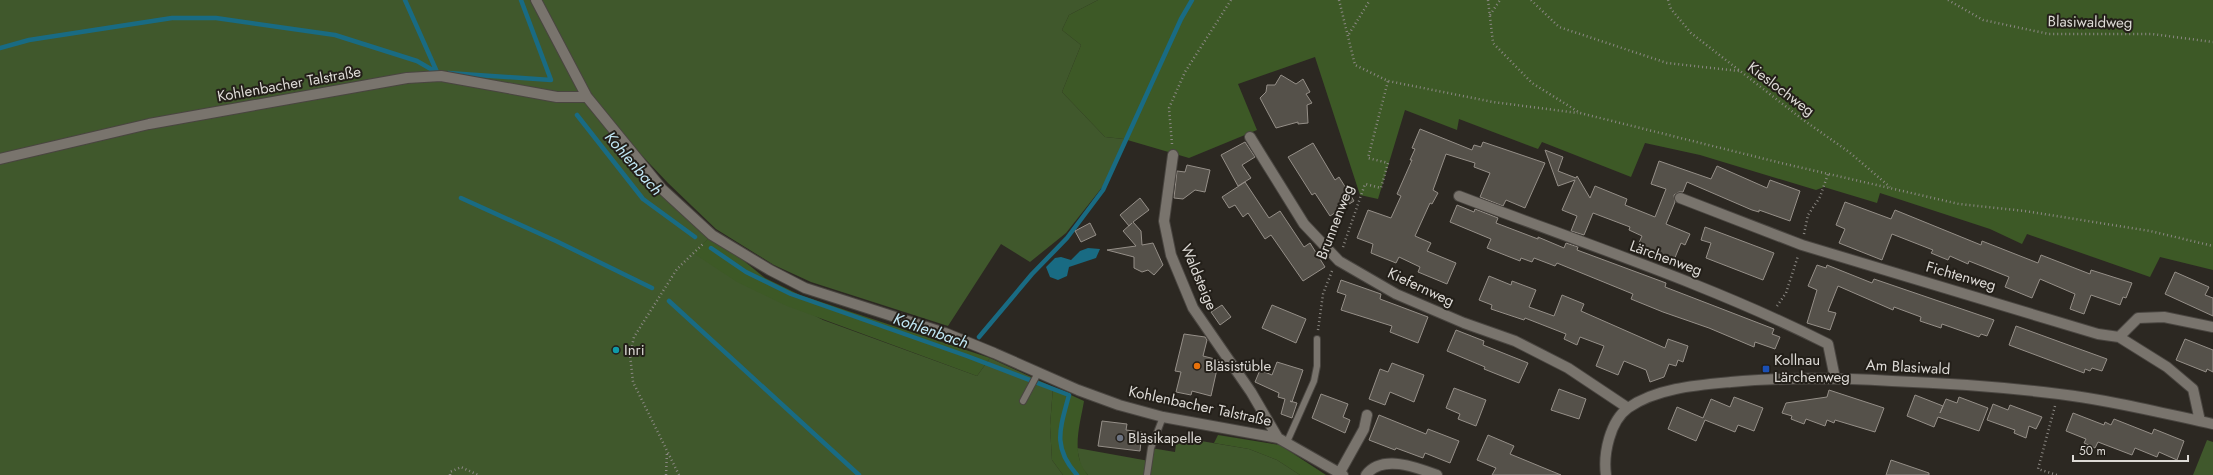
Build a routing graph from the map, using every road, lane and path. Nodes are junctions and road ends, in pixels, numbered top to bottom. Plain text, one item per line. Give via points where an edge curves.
1 (536, 0) edge
2 (1232, 0) edge
3 (1339, 0) edge
4 (1370, 0) edge
5 (1488, 0) edge
6 (1500, 0) edge
7 (1531, 0) edge
8 (1668, 0) edge
9 (1948, 0) edge
10 (1490, 16) junction
11 (1349, 34) junction
12 (2213, 42) edge
13 (1739, 71) junction
14 (1388, 81) junction
15 (587, 97) junction
16 (1580, 113) junction
17 (1250, 137) dead end
18 (1173, 154) joint
19 (0, 159) edge
20 (1828, 174) junction
21 (1890, 187) junction
22 (1459, 196) dead end
23 (1680, 198) dead end
24 (712, 235) junction
25 (1802, 246) junction
26 (2213, 246) edge
27 (1339, 261) junction
28 (1771, 317) junction
29 (2213, 327) edge
30 (2119, 337) junction
31 (1317, 339) joint
32 (1036, 376) junction
33 (1835, 378) junction
34 (2059, 394) junction
35 (1023, 401) dead end
36 (1628, 408) junction
37 (1367, 416) dead end
38 (1163, 417) junction
39 (2200, 421) junction
40 (2213, 424) edge
41 (1282, 440) junction
42 (667, 452) junction
43 (1342, 474) edge
44 (450, 475) edge
45 (478, 475) edge
46 (666, 475) edge
47 (679, 475) edge
48 (1146, 475) edge
49 (1366, 475) edge
50 (1437, 475) edge
51 (1606, 475) edge
52 (2057, 475) edge

1 - 15 street, Kohlenbacher Talstraße
2 - 18 path via 1185,72 1169,108
3 - 11 path
4 - 11 path
5 - 10 path
6 - 10 path
7 - 13 path via 1559,27 1667,63
8 - 13 path, Kieslochweg via 1671,9 1692,33
9 - 12 path, Blasiwaldweg via 1983,20 2049,34 2152,34
10 - 16 path via 1493,43 1532,83
11 - 14 path via 1355,65
13 - 21 path, Kieslochweg via 1849,152
14 - 16 path via 1493,102
14 - 27 path, Brunnenweg via 1368,158 1388,163 1381,188 1365,184
15 - 19 street, Kohlenbacher Talstraße via 557,97 441,76 407,78 149,124
15 - 24 street, Kohlenbacher Talstraße via 662,189
16 - 20 path
17 - 27 street, Kiefernweg via 1304,224
18 - 41 street, Waldsteige via 1164,221 1171,256 1193,308
20 - 21 path
20 - 25 path via 1820,197 1808,215
21 - 26 path via 1959,204 2025,211 2150,231
22 - 28 street, Lärchenweg via 1721,294
23 - 25 street, Fichtenweg
24 - 32 street, Kohlenbacher Talstraße via 805,288 945,333 994,352
24 - 42 path via 677,269 634,337 630,355 633,382
25 - 28 path via 1786,293
25 - 30 street, Fichtenweg via 2098,334
27 - 31 path, Brunnenweg via 1328,278 1323,294
27 - 36 street, Kiefernweg via 1396,294 1515,341 1568,368
28 - 33 street, Lärchenweg via 1828,344
29 - 30 street via 2164,317 2138,318
30 - 39 street, Fichtenweg via 2167,367 2194,389
31 - 41 lane via 1314,380
32 - 35 lane
32 - 38 street, Kohlenbacher Talstraße
33 - 34 street, Am Blasiwald via 1936,383
33 - 36 street, Am Blasiwald via 1767,379 1701,385 1656,394
34 - 39 street, Am Blasiwald
34 - 52 path via 2038,469
36 - 51 street, Am Blasiwald via 1616,422 1609,442 1605,457
37 - 43 street via 1364,429
38 - 41 street, Kohlenbacher Talstraße
38 - 48 lane via 1151,448
39 - 40 street, Am Blasiwald
41 - 43 street, Kohlenbacher Talstraße
42 - 46 path
42 - 47 path
44 - 45 path via 450,472 461,467
49 - 50 street via 1372,468 1383,463 1419,468

